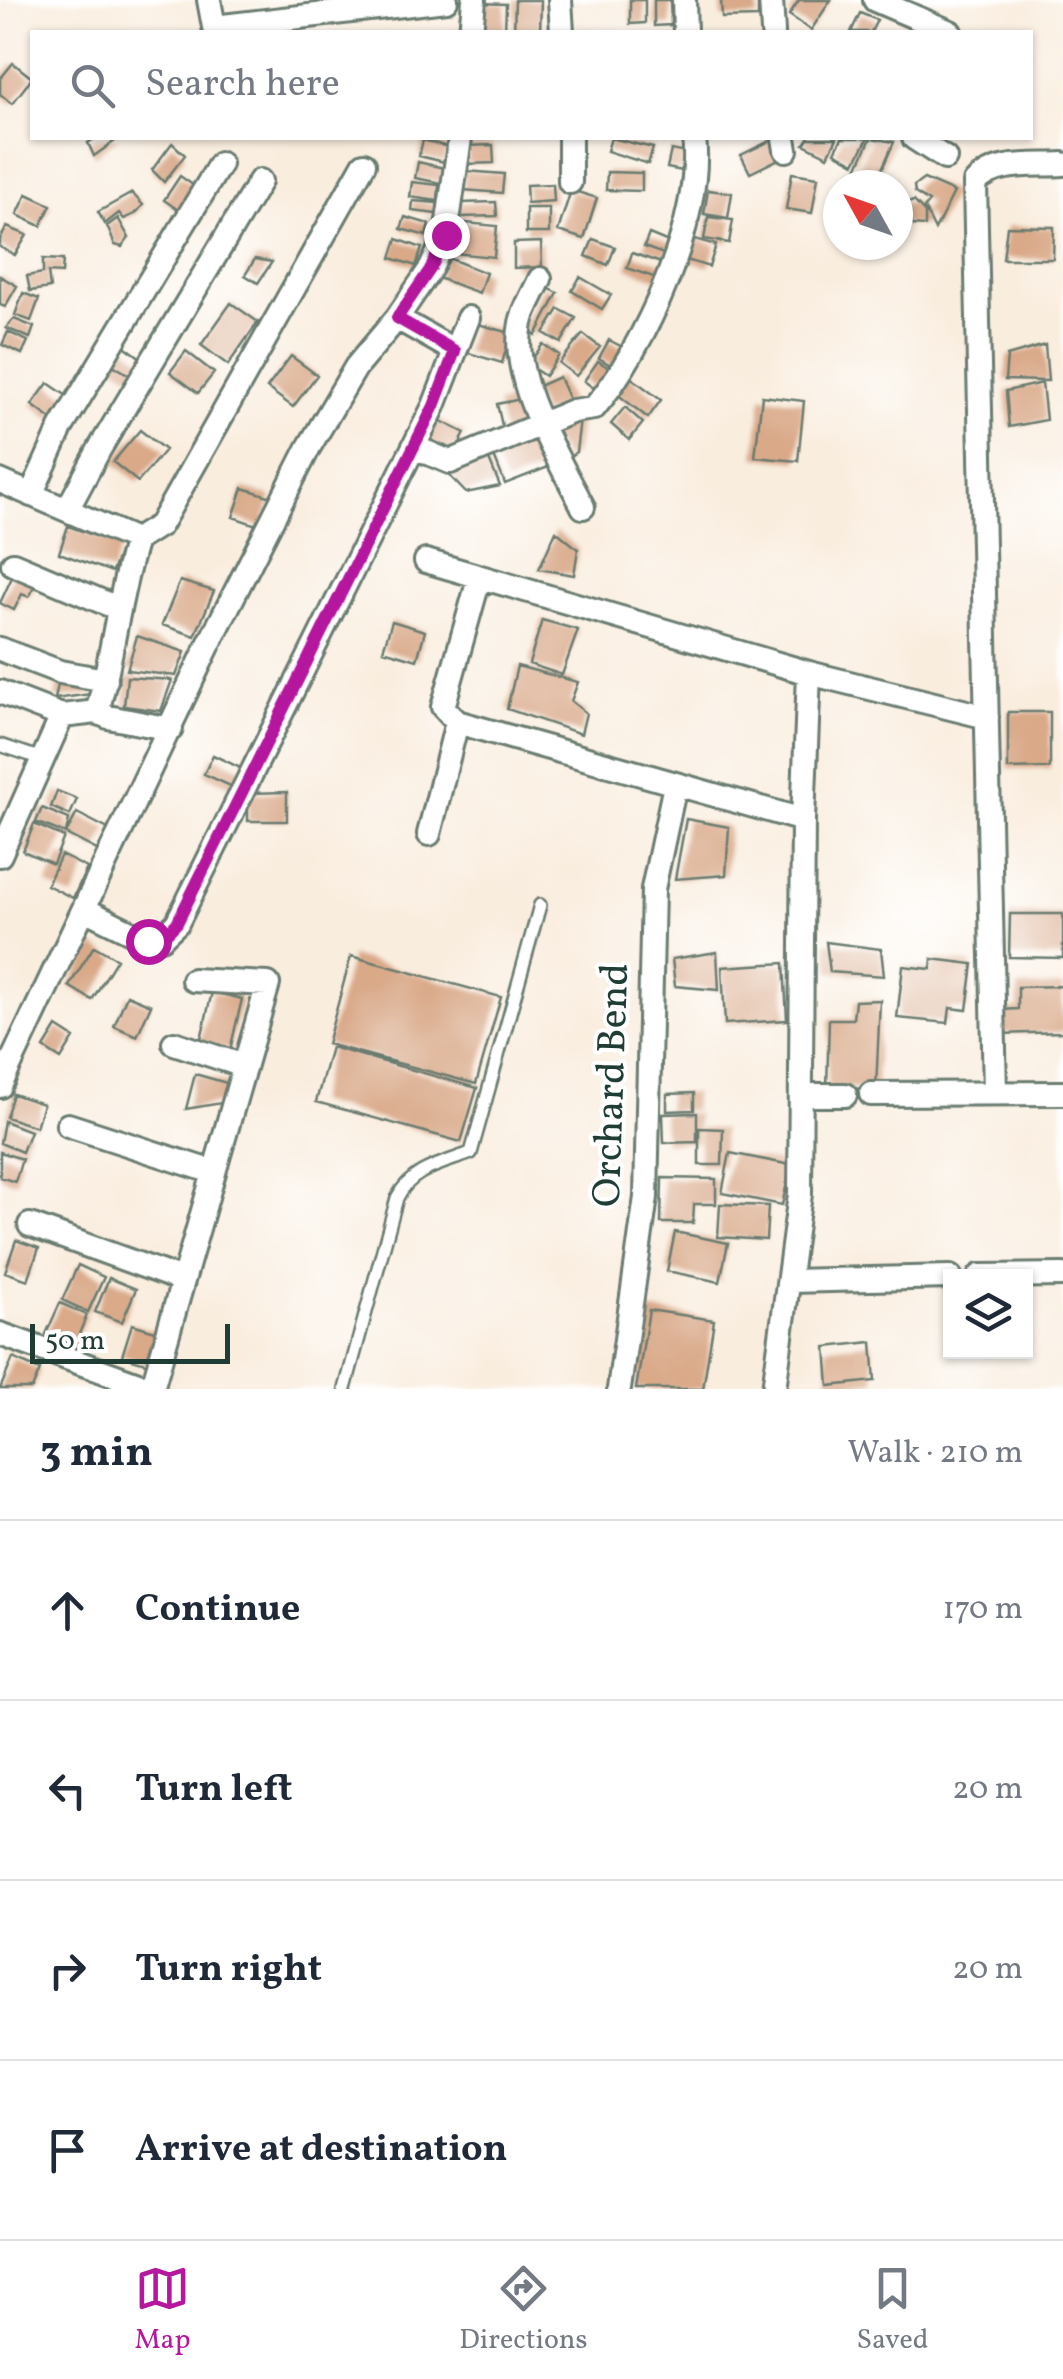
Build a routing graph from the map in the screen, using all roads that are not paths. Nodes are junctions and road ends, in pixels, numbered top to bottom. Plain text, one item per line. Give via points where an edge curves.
1 (209, 0) edge
2 (446, 0) edge
3 (474, 0) edge
4 (560, 0) edge
5 (684, 0) edge
6 (770, 0) edge
7 (876, 0) edge
8 (471, 30) edge
9 (562, 30) edge
10 (685, 30) edge
11 (773, 30) edge
12 (945, 30) edge
13 (460, 140) edge
14 (570, 140) edge
15 (694, 140) edge
16 (922, 140) edge
17 (945, 158) dead end
18 (220, 164) dead end
19 (364, 164) dead end
20 (1063, 164) edge
21 (260, 181) dead end
22 (570, 182) dead end
23 (540, 279) dead end
24 (397, 318) junction
25 (468, 318) dead end
26 (455, 351) junction
27 (542, 424) junction
28 (414, 447) junction
29 (0, 482) edge
30 (31, 495) junction
31 (584, 508) dead end
32 (67, 510) junction
33 (136, 540) junction
34 (426, 561) dead end
35 (14, 564) dead end
36 (479, 578) junction
37 (117, 608) junction
38 (0, 649) edge
39 (809, 673) junction
40 (106, 680) junction
41 (0, 692) edge
42 (97, 712) junction
43 (62, 716) junction
44 (986, 716) junction
45 (457, 722) junction
46 (170, 729) junction
47 (0, 744) edge
48 (42, 759) junction
49 (675, 785) junction
50 (803, 820) junction
51 (430, 834) dead end
52 (0, 855) edge
53 (540, 906) dead end
54 (84, 909) junction
55 (193, 980) dead end
56 (174, 1043) dead end
57 (244, 1066) junction
58 (0, 1086) edge
59 (994, 1092) junction
60 (1063, 1092) edge
61 (871, 1094) dead end
62 (803, 1095) junction
63 (845, 1095) dead end
64 (68, 1125) dead end
65 (213, 1172) junction
66 (30, 1225) dead end
67 (1033, 1275) edge
68 (1063, 1275) edge
69 (943, 1277) edge
70 (182, 1280) junction
71 (790, 1281) junction
72 (0, 1334) edge
73 (152, 1389) edge
74 (345, 1389) edge
75 (619, 1389) edge
76 (774, 1389) edge

1 - 2 street via 214,27
3 - 8 street
4 - 9 street
5 - 10 street
6 - 11 street
7 - 12 street
13 - 24 street via 446,235
14 - 22 street
15 - 27 street via 692,196 651,320 594,408
16 - 17 street
18 - 30 street via 61,428
19 - 33 street via 160,525
20 - 44 street via 1003,167 976,183
21 - 32 street
23 - 27 street via 521,320 518,353
24 - 26 street
24 - 46 street via 356,367 309,447
25 - 26 street
26 - 28 street
27 - 28 street via 450,462
27 - 31 street
28 - 54 street via 177,923 148,941
29 - 30 street
30 - 32 street
32 - 33 street
33 - 37 street
34 - 36 street
35 - 37 street
36 - 39 street
36 - 45 street via 444,707
37 - 40 street
38 - 40 street via 60,672
39 - 44 street
39 - 50 street
40 - 42 street
41 - 43 street
42 - 43 street
42 - 46 street
43 - 48 street
44 - 59 street
45 - 49 street
45 - 51 street
46 - 54 street
47 - 48 lane
48 - 52 street
49 - 50 street
49 - 75 street, Orchard Bend via 652,889 646,1197
50 - 62 street
53 - 74 lane via 471,1154 404,1184
54 - 58 street
55 - 57 street via 268,984
56 - 57 street
57 - 65 street
59 - 60 street
59 - 61 street
62 - 63 street
62 - 71 street
64 - 65 street
65 - 70 street
66 - 70 street
67 - 68 street
69 - 71 street
70 - 73 street
71 - 76 street
72 - 73 street

